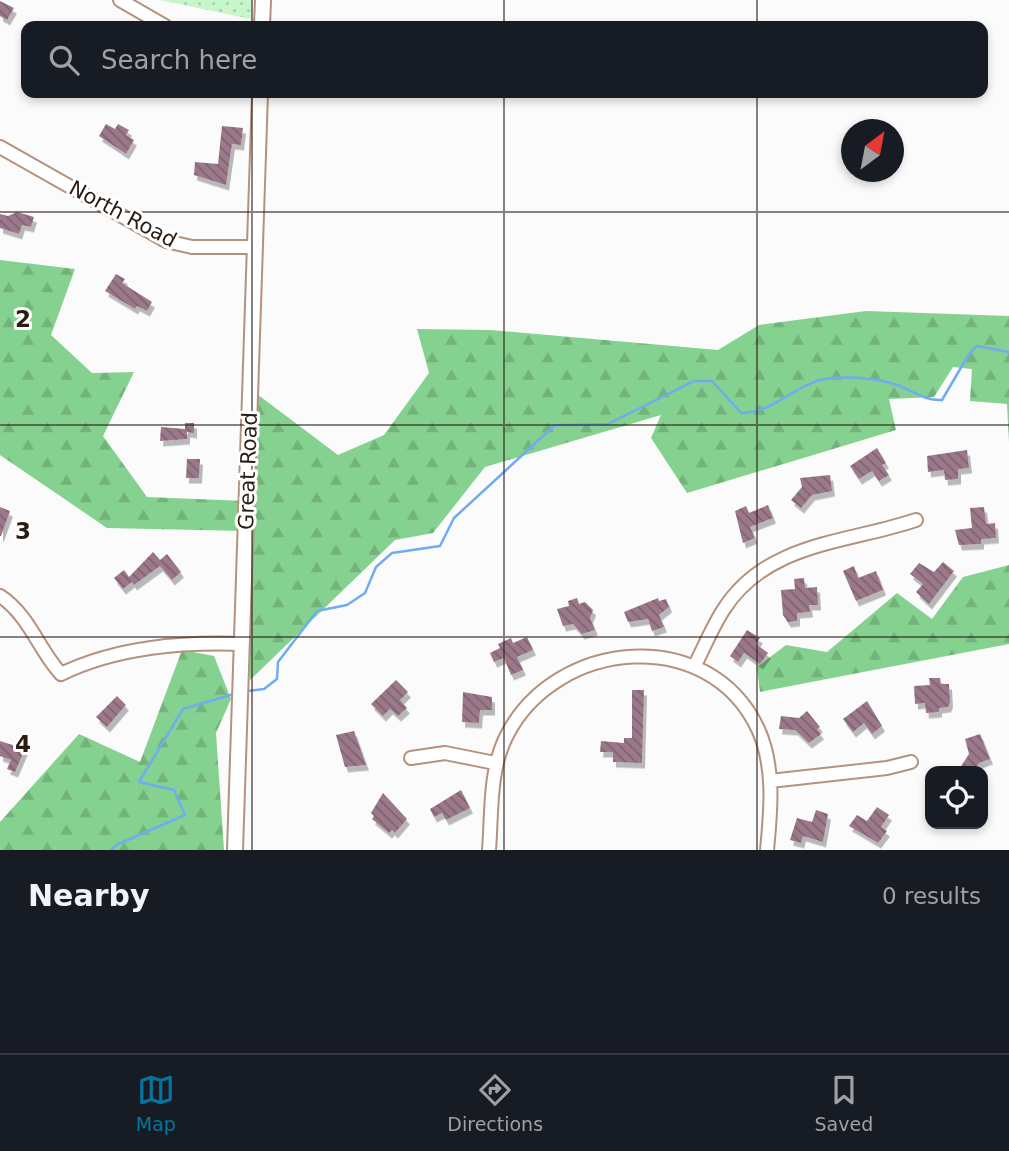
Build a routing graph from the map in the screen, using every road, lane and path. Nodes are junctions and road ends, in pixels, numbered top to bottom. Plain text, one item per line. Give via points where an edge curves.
1 (120, 0) edge
2 (263, 0) edge
3 (156, 21) edge
4 (262, 21) edge
5 (260, 98) edge
6 (0, 147) edge
7 (255, 247) junction
8 (916, 520) dead end
9 (0, 596) edge
10 (242, 644) junction
11 (694, 667) junction
12 (411, 758) dead end
13 (911, 762) dead end
14 (495, 763) junction
15 (770, 781) junction
16 (235, 850) edge
17 (489, 850) edge
18 (767, 850) edge

1 - 3 street
2 - 4 street
5 - 7 street, Great Road
6 - 7 street, North Road via 166,241 192,247
7 - 10 street, Great Road
8 - 11 street via 811,546 775,563 725,608
9 - 10 street via 24,618 61,674 81,664 146,649
10 - 16 street, Great Road
11 - 14 street via 666,658 627,656 569,673 526,706 506,735
11 - 15 street via 726,687 748,712 763,741
12 - 14 street via 445,753
13 - 15 street
14 - 17 street
15 - 18 street

